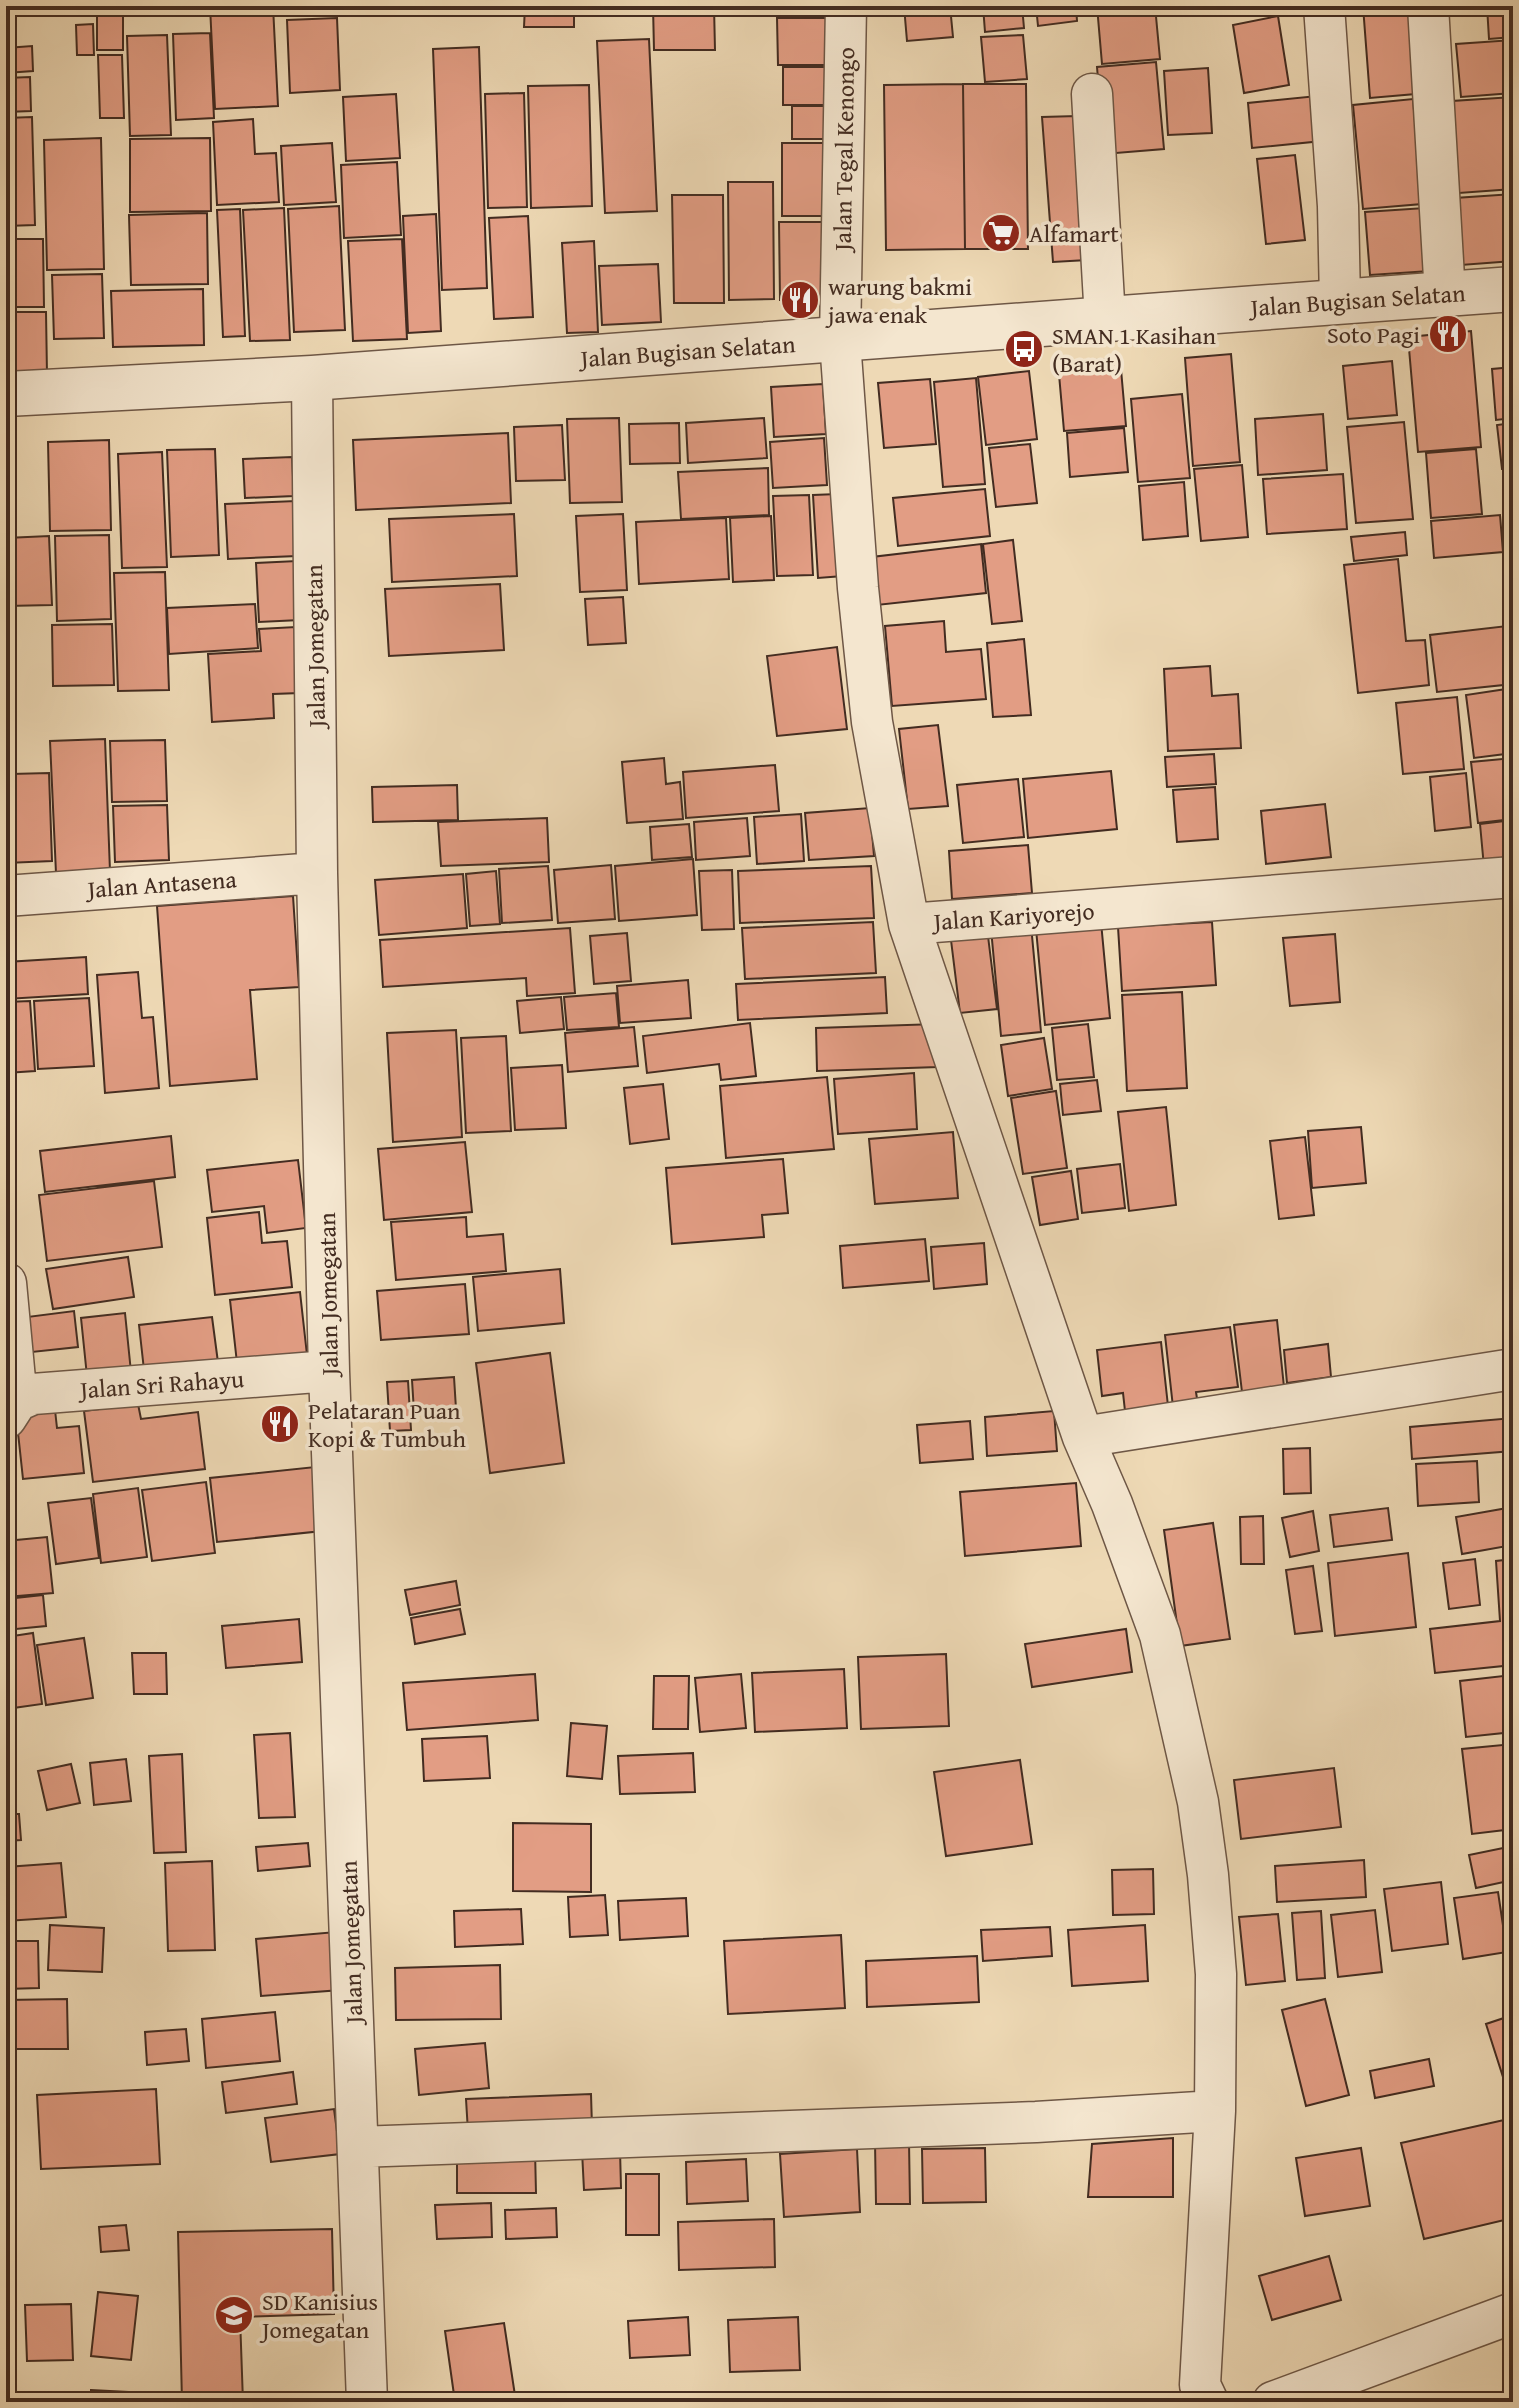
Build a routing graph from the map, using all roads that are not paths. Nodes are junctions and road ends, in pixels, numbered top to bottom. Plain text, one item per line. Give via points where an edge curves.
1 (846, 6) edge
2 (1324, 6) edge
3 (1428, 6) edge
4 (1092, 94) dead end
5 (1513, 289) edge
6 (1445, 295) junction
7 (1340, 301) junction
8 (1105, 319) junction
9 (840, 341) junction
10 (312, 378) junction
11 (6, 394) edge
12 (317, 873) junction
13 (1513, 877) edge
14 (6, 896) edge
15 (909, 924) junction
16 (6, 1283) edge
17 (1513, 1369) edge
18 (329, 1371) junction
19 (11, 1410) edge
20 (1083, 1437) junction
21 (1215, 2111) junction
22 (358, 2147) junction
23 (1513, 2313) edge
24 (367, 2402) edge
25 (1208, 2402) edge
26 (1273, 2402) edge

1 - 9 street, Jalan Tegal Kenongo
2 - 7 street
3 - 6 street
4 - 8 street
5 - 6 street, Jalan Bugisan Selatan
6 - 7 street, Jalan Bugisan Selatan
7 - 8 street, Jalan Bugisan Selatan
8 - 9 street, Jalan Bugisan Selatan
9 - 10 street, Jalan Bugisan Selatan
9 - 15 street, Jalan Kariyorejo via 872,722
10 - 11 street, Jalan Bugisan Selatan
10 - 12 street, Jalan Jomegatan
12 - 14 street, Jalan Antasena
12 - 18 street, Jalan Jomegatan
13 - 15 street, Jalan Kariyorejo
15 - 20 street
16 - 19 street
17 - 20 street
18 - 19 street, Jalan Sri Rahayu via 33,1394
18 - 22 street, Jalan Jomegatan
20 - 21 street via 1160,1635 1198,1802 1216,1974
21 - 22 street
21 - 25 street via 1200,2385
22 - 24 street, Jalan Jomegatan
23 - 26 street

